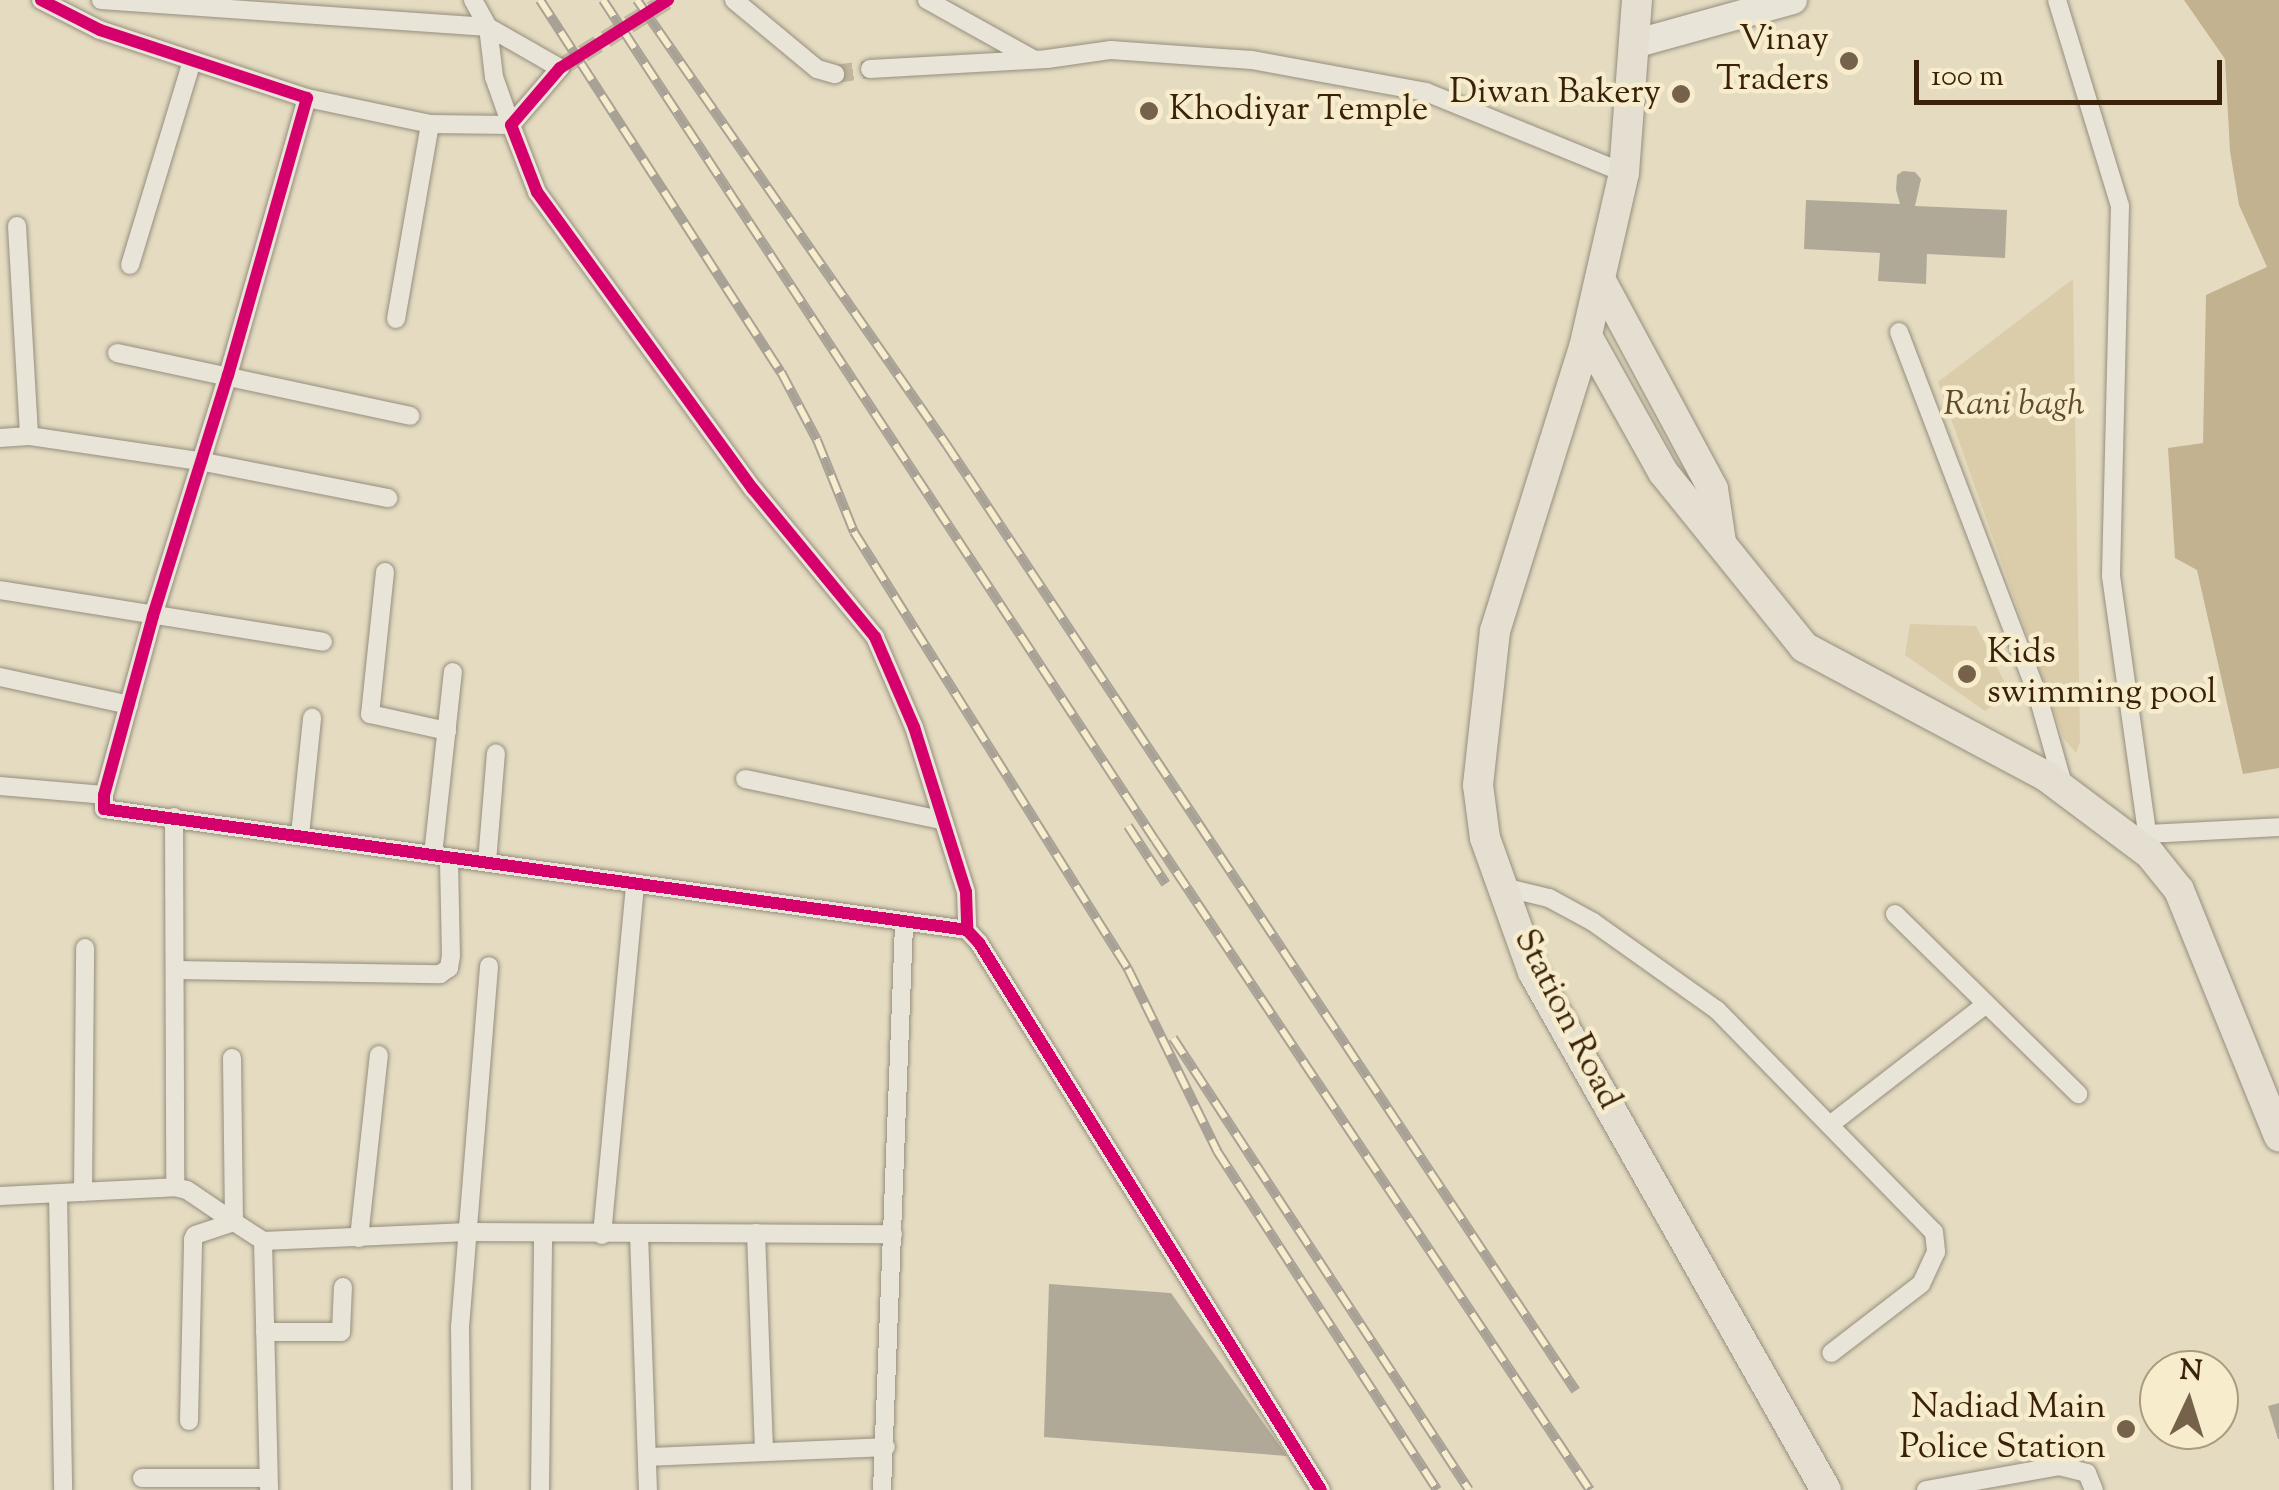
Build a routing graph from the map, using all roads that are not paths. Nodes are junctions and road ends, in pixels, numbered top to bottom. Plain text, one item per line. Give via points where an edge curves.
1 (41, 0) edge
2 (101, 0) edge
3 (473, 0) edge
4 (734, 0) edge
5 (927, 0) edge
6 (1637, 0) edge
7 (1793, 0) edge
8 (2058, 0) edge
9 (488, 27) junction
10 (1634, 44) junction
11 (1034, 60) junction
12 (192, 61) junction
13 (870, 69) tunnel mouth
14 (835, 74) tunnel mouth
15 (306, 98) junction
16 (430, 124) junction
17 (511, 124) junction
18 (1624, 173) junction
19 (16, 226) dead end
20 (130, 265) dead end
21 (1600, 278) junction
22 (396, 319) dead end
23 (1900, 332) dead end
24 (1587, 336) junction
25 (117, 353) dead end
26 (228, 375) junction
27 (410, 416) dead end
28 (30, 436) junction
29 (0, 438) edge
30 (199, 460) junction
31 (388, 498) dead end
32 (1722, 544) junction
33 (385, 572) dead end
34 (0, 590) edge
35 (153, 616) junction
36 (323, 642) dead end
37 (453, 672) dead end
38 (0, 678) edge
39 (129, 705) junction
40 (312, 718) dead end
41 (446, 731) junction
42 (496, 753) dead end
43 (745, 778) dead end
44 (0, 786) edge
45 (2065, 791) junction
46 (104, 796) junction
47 (174, 817) junction
48 (942, 820) junction
49 (2279, 827) edge
50 (300, 836) junction
51 (2148, 844) junction
52 (441, 856) junction
53 (487, 862) junction
54 (635, 884) junction
55 (1503, 887) junction
56 (1895, 914) dead end
57 (904, 924) junction
58 (967, 930) junction
59 (86, 948) dead end
60 (489, 966) dead end
61 (175, 970) junction
62 (1986, 1004) junction
63 (379, 1055) dead end
64 (232, 1058) dead end
65 (2078, 1094) dead end
66 (1830, 1124) junction
67 (2279, 1136) edge
68 (175, 1187) junction
69 (83, 1192) junction
70 (58, 1194) junction
71 (0, 1196) edge
72 (234, 1222) junction
73 (468, 1232) junction
74 (756, 1233) junction
75 (543, 1234) junction
76 (639, 1234) junction
77 (892, 1234) junction
78 (602, 1235) junction
79 (359, 1238) junction
80 (263, 1241) junction
81 (343, 1287) dead end
82 (265, 1332) junction
83 (1831, 1353) dead end
84 (189, 1421) dead end
85 (886, 1447) junction
86 (764, 1450) junction
87 (648, 1457) junction
88 (142, 1478) dead end
89 (269, 1484) edge
90 (63, 1490) edge
91 (462, 1490) edge
92 (540, 1490) edge
93 (648, 1490) edge
94 (882, 1490) edge
95 (1322, 1490) edge
96 (1826, 1490) edge
97 (1926, 1490) edge
98 (2094, 1490) edge

1 - 12 street via 100,30
2 - 9 street
3 - 9 street
4 - 14 street via 817,69
5 - 11 street
6 - 10 main road, Station Road
7 - 10 main road
8 - 51 street via 2120,206 2111,576
9 - 17 street via 494,77
9 - 17 street via 560,68
10 - 18 main road, Station Road
11 - 13 street
11 - 18 street via 1111,50 1252,60 1426,92
12 - 15 street
12 - 20 street
15 - 16 street
15 - 26 street
16 - 17 street
16 - 22 street
17 - 48 street via 537,192 754,490 876,636 914,726
18 - 21 main road, Station Road
19 - 28 street
21 - 24 main road, Station Road
21 - 32 main road via 1713,489
23 - 45 street via 2037,693
24 - 32 main road via 1664,472
24 - 55 main road, Station Road via 1495,632 1478,786 1485,838
25 - 26 street
26 - 27 street
26 - 30 street
28 - 29 street
28 - 30 street
30 - 31 street
30 - 35 street
32 - 45 main road via 1804,647
33 - 41 street via 370,714
34 - 35 street
35 - 36 street
35 - 39 street
37 - 41 street
38 - 39 street
39 - 46 street
40 - 50 street
41 - 52 street
42 - 53 street
43 - 48 street
44 - 46 street
45 - 51 main road
46 - 47 street via 104,809
47 - 50 street
47 - 61 street
48 - 58 street via 966,892
49 - 51 street
50 - 52 street
51 - 67 main road via 2179,890
52 - 53 street
52 - 61 street via 452,956 440,974
53 - 54 street
54 - 57 street
54 - 78 street
55 - 66 street via 1549,898 1593,922 1717,1010
55 - 96 main road, Station Road via 1534,972
56 - 62 street
57 - 58 street
57 - 77 street
58 - 95 street
59 - 69 street
60 - 73 street
61 - 68 street
62 - 65 street
62 - 66 street
63 - 79 street
64 - 72 street
66 - 83 street via 1934,1232 1936,1242 1920,1284
68 - 69 street
68 - 72 street
69 - 70 street
70 - 71 street
70 - 90 street
72 - 80 street
72 - 84 street via 192,1239
73 - 75 street
73 - 79 street
73 - 91 street via 459,1336
74 - 76 street
74 - 77 street
74 - 86 street
75 - 78 street
75 - 92 street
76 - 78 street
76 - 87 street
77 - 85 street
79 - 80 street
80 - 82 street
81 - 82 street via 341,1332
82 - 89 street
85 - 86 street
85 - 94 street
86 - 87 street
87 - 93 street
88 - 89 street
97 - 98 street via 2058,1466 2087,1473

